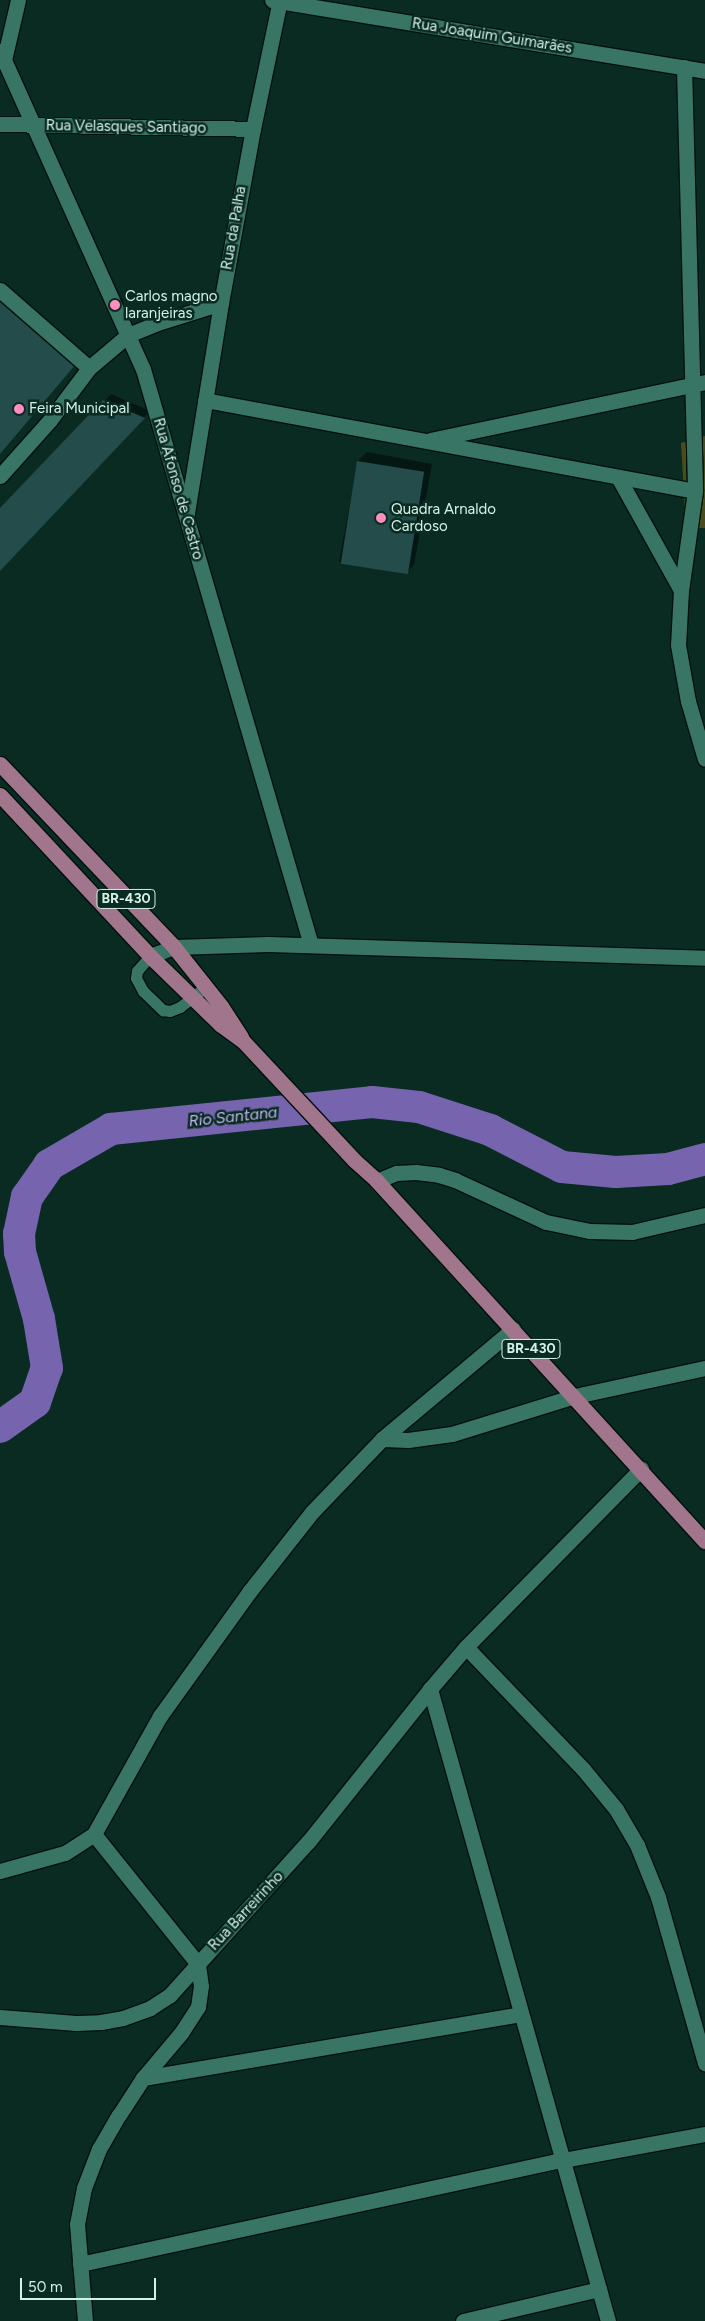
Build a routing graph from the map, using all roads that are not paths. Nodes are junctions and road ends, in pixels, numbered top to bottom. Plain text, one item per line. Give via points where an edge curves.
1 (18, 0) edge
2 (277, 1) edge
3 (2, 56) edge
4 (684, 67) junction
5 (705, 71) edge
6 (0, 124) edge
7 (35, 126) junction
8 (253, 129) junction
9 (0, 290) edge
10 (221, 303) junction
11 (128, 335) junction
12 (89, 368) junction
13 (699, 382) edge
14 (205, 400) junction
15 (421, 441) junction
16 (0, 476) edge
17 (618, 477) junction
18 (695, 491) junction
19 (186, 517) junction
20 (681, 590) junction
21 (705, 759) edge
22 (0, 764) edge
23 (0, 795) edge
24 (311, 945) junction
25 (174, 947) junction
26 (150, 956) junction
27 (705, 958) edge
28 (206, 987) junction
29 (192, 998) junction
30 (243, 1041) junction
31 (377, 1181) junction
32 (705, 1215) edge
33 (513, 1329) junction
34 (705, 1368) edge
35 (575, 1396) junction
36 (382, 1438) junction
37 (641, 1469) junction
38 (705, 1541) edge
39 (466, 1647) junction
40 (430, 1689) junction
41 (94, 1834) junction
42 (0, 1872) edge
43 (198, 1964) junction
44 (521, 2014) junction
45 (0, 2017) edge
46 (705, 2063) edge
47 (143, 2078) junction
48 (705, 2134) edge
49 (563, 2160) junction
50 (80, 2264) junction
51 (599, 2289) junction
52 (85, 2321) edge
53 (463, 2321) edge
54 (608, 2321) edge

1 - 3 street
2 - 4 street, Rua Joaquim Guimarães
2 - 8 street, Rua da Palha
3 - 7 street, Rua Afonso de Castro
4 - 5 street, Rua Joaquim Guimarães
4 - 13 street
6 - 7 street, Rua Velasques Santiago
7 - 8 street, Rua Velasques Santiago
7 - 11 street, Rua Afonso de Castro
8 - 10 street, Rua da Palha
9 - 12 street
10 - 11 street
10 - 14 street, Rua da Palha
11 - 12 street
11 - 19 street, Rua Afonso de Castro via 143,370
12 - 16 street via 50,420
13 - 15 street
13 - 18 street
14 - 15 street
14 - 19 street, Rua da Palha
15 - 17 street
17 - 18 street
17 - 20 street
18 - 20 street
19 - 24 street, Rua Afonso de Castro
20 - 21 street via 678,646 681,672
22 - 25 main road, BR-430
23 - 26 main road, BR-430
24 - 25 street
24 - 27 street
25 - 26 street
25 - 28 main road, BR-430
26 - 29 main road, BR-430
26 - 29 lane via 137,971 136,978 156,1005 170,1011
28 - 29 lane
28 - 30 main road, BR-430
29 - 30 main road, BR-430
30 - 31 main road, BR-430
31 - 32 street via 396,1173 439,1176 455,1180 546,1222 590,1231 632,1232
31 - 33 main road, BR-430
33 - 35 main road, BR-430
33 - 36 street
34 - 35 street
35 - 36 street via 452,1434 408,1440
35 - 37 main road, BR-430
36 - 41 street via 312,1512 233,1615 160,1716
37 - 38 main road, BR-430
37 - 39 street, Rua Barreirinho
39 - 40 street, Rua Barreirinho
39 - 46 street via 583,1769 616,1809 637,1844 664,1916
40 - 43 street, Rua Barreirinho via 308,1842
40 - 44 street
41 - 42 street via 66,1853
41 - 43 street
43 - 45 street, Rua Barreirinho via 170,1995 150,2008 123,2018 76,2023
43 - 47 street via 201,1986 198,2007
44 - 47 street
44 - 49 street
47 - 50 street via 99,2150 84,2188 78,2224
48 - 49 street
49 - 50 street
49 - 51 street
50 - 52 street
51 - 53 street
51 - 54 street

